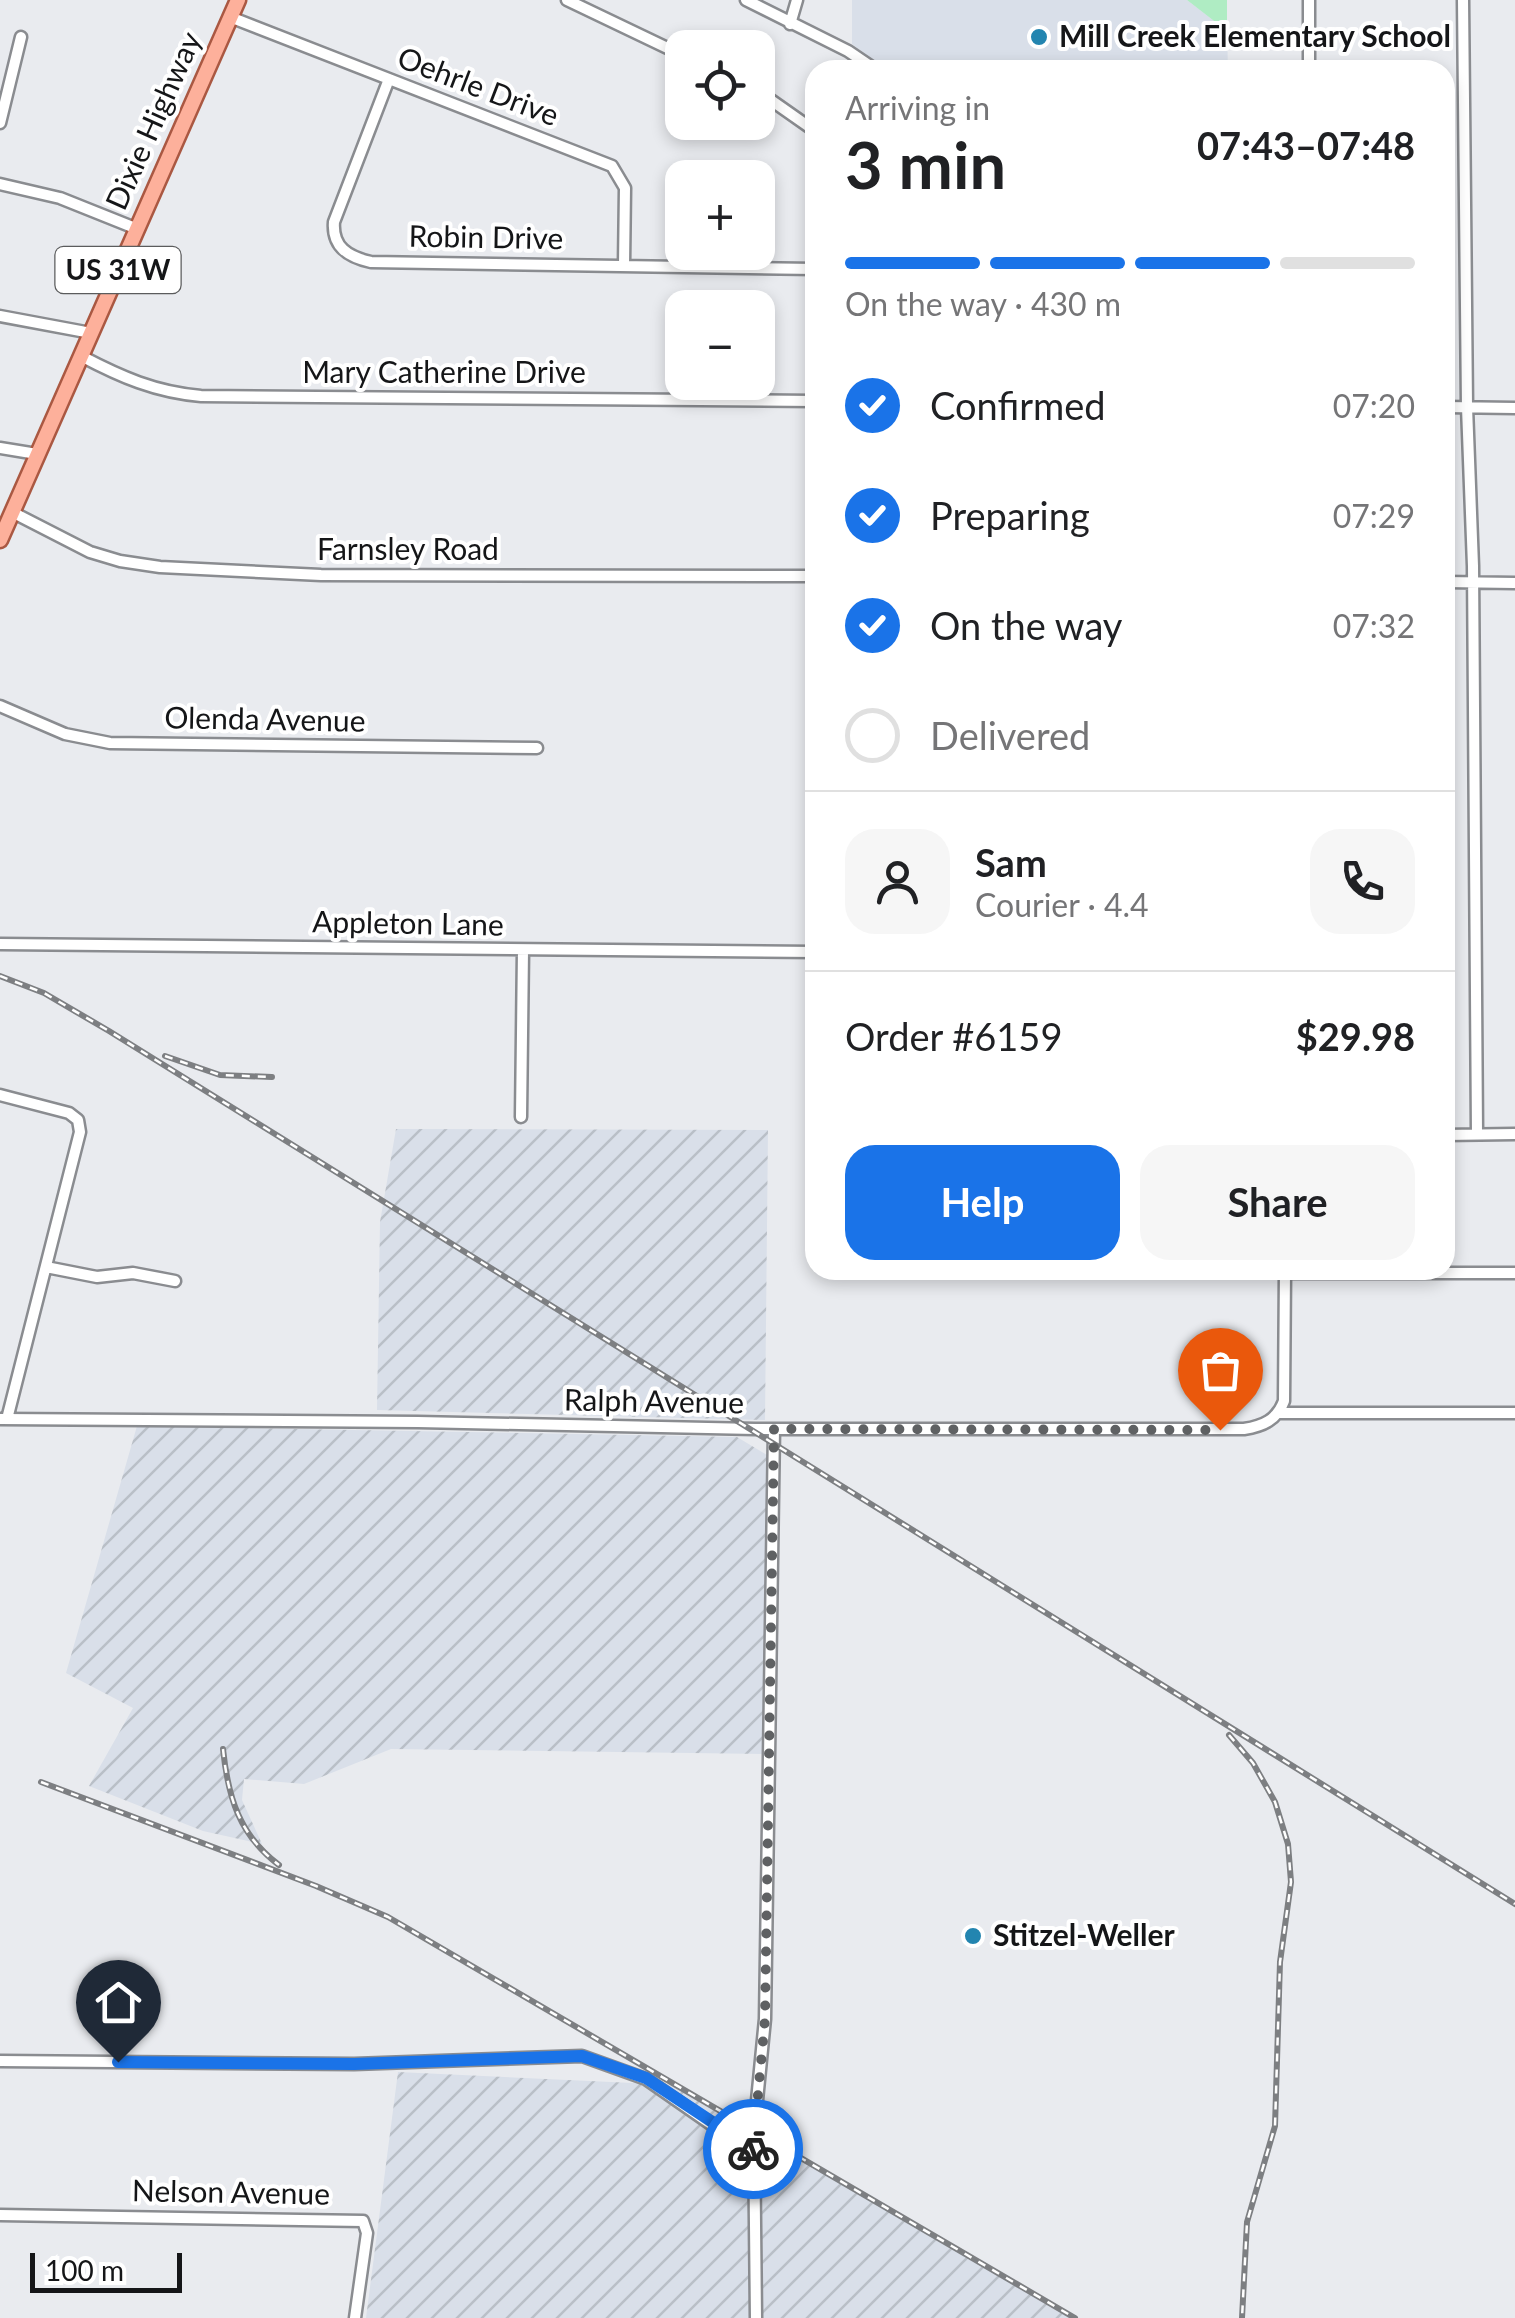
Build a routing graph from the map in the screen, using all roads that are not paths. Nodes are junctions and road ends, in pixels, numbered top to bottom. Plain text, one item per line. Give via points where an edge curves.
1 (238, 0) edge
2 (567, 0) edge
3 (746, 0) edge
4 (798, 0) edge
5 (1308, 0) edge
6 (1463, 0) edge
7 (230, 16) junction
8 (790, 24) junction
9 (21, 37) dead end
10 (665, 47) edge
11 (861, 60) edge
12 (1309, 60) edge
13 (389, 79) junction
14 (775, 103) edge
15 (0, 124) edge
16 (805, 124) edge
17 (0, 184) edge
18 (136, 228) junction
19 (624, 265) junction
20 (805, 269) edge
21 (0, 316) edge
22 (91, 333) junction
23 (81, 356) junction
24 (805, 401) edge
25 (1455, 407) edge
26 (1466, 407) junction
27 (1515, 408) edge
28 (0, 448) edge
29 (37, 454) junction
30 (12, 512) junction
31 (0, 540) edge
32 (805, 576) edge
33 (1455, 582) edge
34 (1474, 582) junction
35 (1515, 583) edge
36 (0, 706) edge
37 (537, 748) dead end
38 (0, 944) edge
39 (523, 950) junction
40 (805, 952) edge
41 (0, 1096) edge
42 (521, 1117) dead end
43 (1455, 1134) edge
44 (1477, 1134) junction
45 (1515, 1134) edge
46 (46, 1267) junction
47 (1455, 1272) edge
48 (1515, 1273) edge
49 (1285, 1280) edge
50 (175, 1281) dead end
51 (1280, 1412) junction
52 (1515, 1413) edge
53 (3, 1419) edge
54 (774, 1429) junction
55 (0, 2061) edge
56 (755, 2150) junction
57 (0, 2215) edge
58 (355, 2318) edge
59 (756, 2318) edge

1 - 7 main road, Dixie Highway / US 31W
2 - 10 street
3 - 8 street
4 - 8 street
5 - 12 street
6 - 26 street
7 - 13 street, Oehrle Drive
7 - 18 main road, Dixie Highway / US 31W
8 - 11 street
9 - 15 street
13 - 19 street, Oehrle Drive via 612,166 625,188
13 - 19 street, Robin Drive via 334,222 334,237 345,252 371,262
14 - 16 street
17 - 18 street via 60,198
18 - 22 main road, Dixie Highway / US 31W
19 - 20 street, Robin Drive
21 - 22 street
22 - 23 main road, Dixie Highway / US 31W
23 - 24 street, Mary Catherine Drive via 131,382 201,396
23 - 29 main road, Dixie Highway / US 31W
25 - 26 street
26 - 27 street
26 - 34 street
28 - 29 street
29 - 30 main road, Dixie Highway / US 31W
30 - 31 main road, Dixie Highway / US 31W
30 - 32 street, Farnsley Road via 90,552 160,567 321,576
33 - 34 street
34 - 35 street
34 - 44 street
36 - 37 street, Olenda Avenue via 65,734 110,743
38 - 39 street, Appleton Lane
39 - 40 street, Appleton Lane
39 - 42 street
41 - 46 street via 69,1113 80,1123
43 - 44 street
44 - 45 street
46 - 50 street
46 - 53 street
47 - 48 street
49 - 51 street
51 - 52 street
51 - 54 street, Ralph Avenue via 1244,1429
53 - 54 street, Ralph Avenue
54 - 56 street via 765,2019
55 - 56 street via 354,2064 582,2056 646,2078
56 - 59 street
57 - 58 street, Nelson Avenue via 362,2221 367,2233

